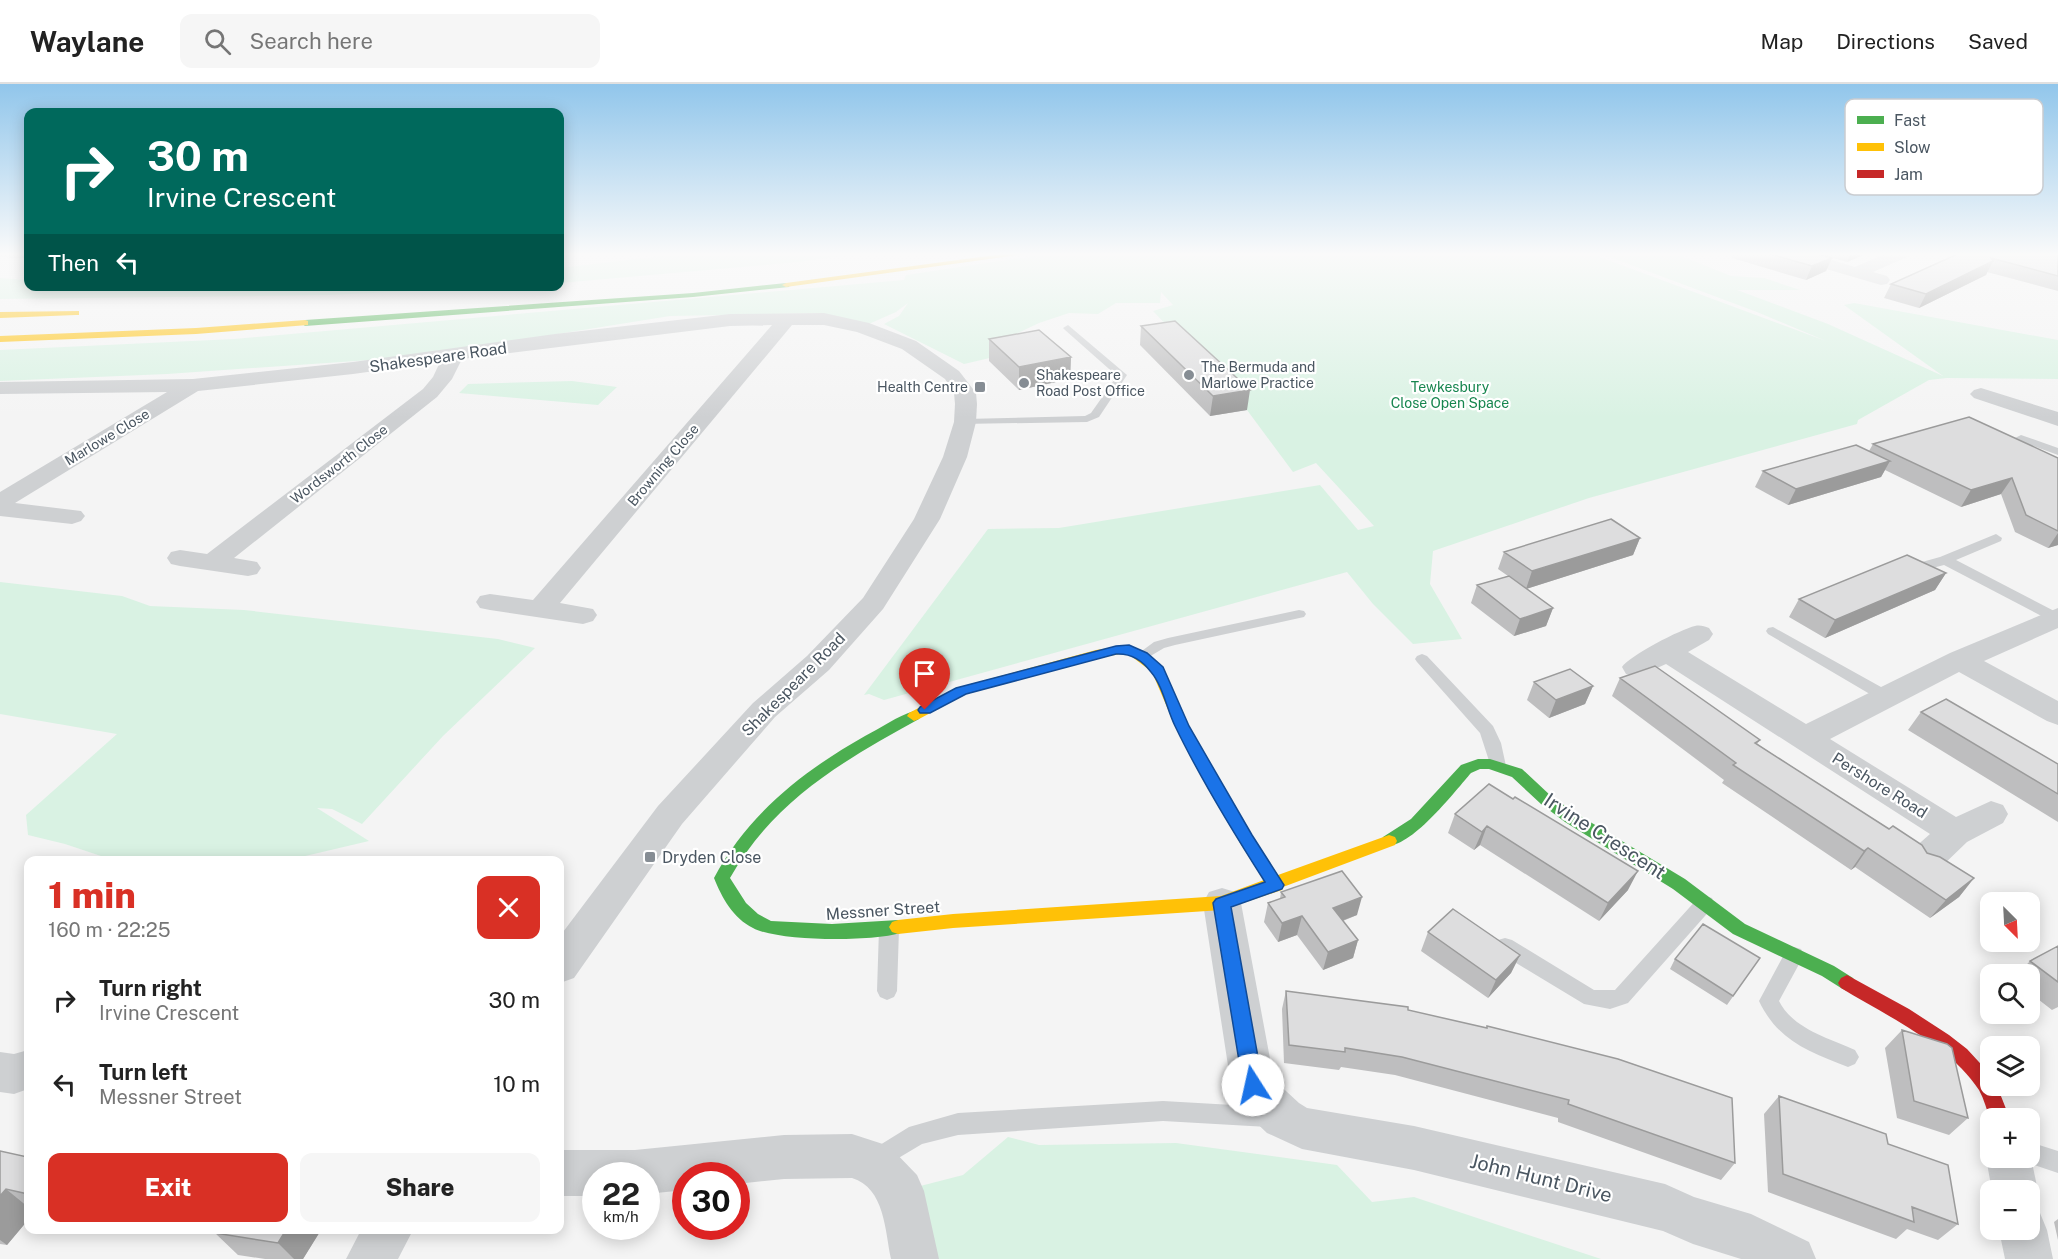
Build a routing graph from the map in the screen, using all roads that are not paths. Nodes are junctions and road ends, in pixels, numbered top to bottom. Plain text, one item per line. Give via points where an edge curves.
1 (516, 308) edge
2 (0, 310) edge
3 (92, 312) dead end
4 (46, 313) junction
5 (0, 315) edge
6 (787, 319) junction
7 (1068, 328) dead end
8 (0, 337) edge
9 (453, 356) junction
10 (193, 385) junction
11 (0, 388) edge
12 (1992, 393) dead end
13 (2058, 419) edge
14 (965, 422) junction
15 (2021, 438) edge
16 (2058, 452) edge
17 (11, 489) edge
18 (0, 502) edge
19 (0, 509) edge
20 (72, 516) dead end
21 (1996, 538) dead end
22 (180, 558) dead end
23 (1945, 560) junction
24 (213, 562) junction
25 (248, 568) dead end
26 (1905, 571) edge
27 (490, 602) dead end
28 (539, 610) junction
29 (1299, 614) dead end
30 (583, 615) dead end
31 (2057, 618) edge
32 (1773, 631) dead end
33 (1699, 634) dead end
34 (1665, 650) junction
35 (1142, 656) junction
36 (1422, 659) dead end
37 (1960, 660) junction
38 (1637, 667) dead end
39 (1886, 696) junction
40 (2058, 714) edge
41 (1804, 738) junction
42 (1498, 766) junction
43 (1991, 814) dead end
44 (1956, 832) junction
45 (1926, 859) edge
46 (1276, 885) junction
47 (1222, 903) junction
48 (1705, 903) junction
49 (890, 929) junction
50 (1485, 933) edge
51 (1794, 955) junction
52 (564, 960) edge
53 (887, 991) dead end
54 (1848, 1057) dead end
55 (24, 1071) edge
56 (0, 1072) edge
57 (1996, 1108) edge
58 (1283, 1118) junction
59 (2040, 1156) edge
60 (873, 1162) junction
61 (2058, 1162) edge
62 (564, 1173) edge
63 (386, 1234) edge
64 (2025, 1240) edge
65 (370, 1259) edge
66 (915, 1259) edge
67 (1792, 1259) edge
68 (2029, 1259) edge

1 - 8 main road via 196,331
2 - 4 main road
3 - 4 main road
4 - 5 main road
6 - 9 street, Shakespeare Road via 649,328
6 - 14 street, Shakespeare Road via 824,319 862,327 926,355 960,384 966,404
6 - 28 street, Browning Close
7 - 14 lane via 1122,375 1095,415 1087,419
9 - 10 street, Shakespeare Road
9 - 24 street, Wordsworth Close via 430,393
10 - 11 street, Shakespeare Road
10 - 17 street, Marlowe Close
12 - 13 street
14 - 52 street, Shakespeare Road via 955,457 927,519 873,603 818,663 764,710 670,814
15 - 16 lane
17 - 18 street, Marlowe Close
19 - 20 street
21 - 23 lane
22 - 24 street
23 - 26 lane
23 - 31 lane
24 - 25 street
27 - 28 street
28 - 30 street
29 - 35 lane via 1173,641
31 - 37 street
32 - 39 lane
33 - 34 street
34 - 38 street
34 - 41 street, Pershore Road
35 - 46 main road via 1158,670 1182,726
35 - 49 main road, Messner Street via 1129,649 1096,654 951,696 804,781 749,832 722,878 728,893 745,914 769,927 816,932
36 - 42 lane via 1487,730
37 - 39 street
37 - 40 street
39 - 41 street
41 - 44 street, Pershore Road
42 - 46 main road via 1478,764 1466,769 1417,823 1397,837
42 - 48 main road, Irvine Crescent via 1517,773 1571,818
43 - 44 street
44 - 45 street
46 - 47 main road
47 - 49 main road, Messner Street via 953,921
47 - 58 street via 1253,1085 1261,1099
48 - 50 lane via 1622,997 1610,1000 1591,998
48 - 51 main road, Irvine Crescent via 1739,929
49 - 53 lane
51 - 54 lane via 1769,1001 1772,1009 1791,1030
51 - 57 main road, Irvine Crescent via 1872,996 1935,1036 1965,1059 1986,1083
55 - 56 street
58 - 60 lane via 1163,1111 958,1124 917,1135
58 - 67 street, John Hunt Drive via 1302,1128 1414,1148 1665,1208 1751,1238
59 - 61 lane
60 - 62 street via 852,1156 805,1156 635,1173
60 - 66 street via 901,1191
63 - 65 street
64 - 68 street

